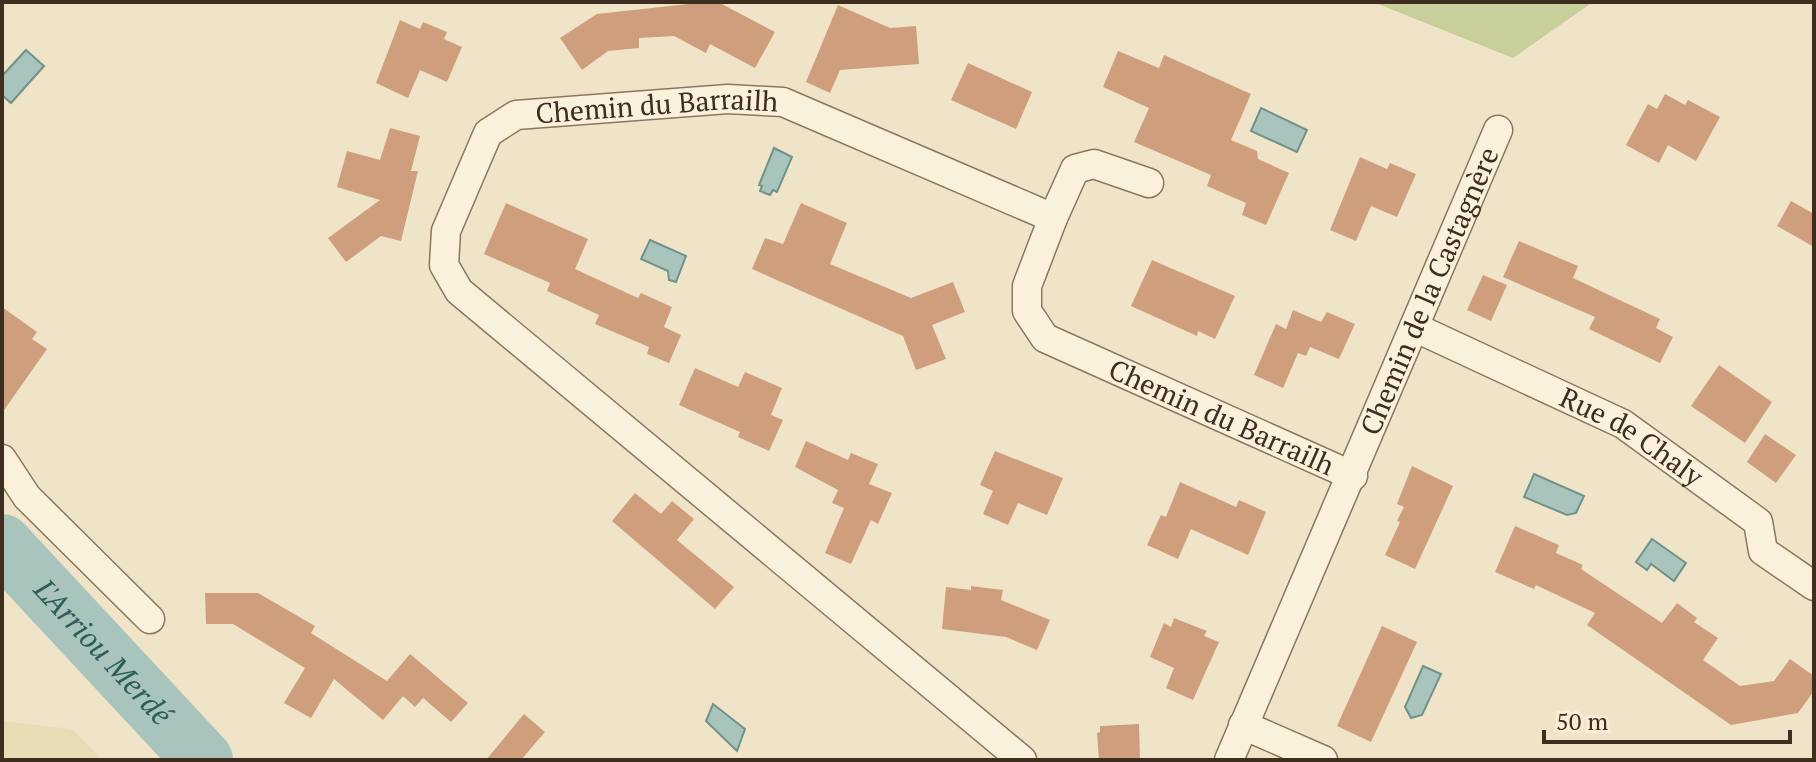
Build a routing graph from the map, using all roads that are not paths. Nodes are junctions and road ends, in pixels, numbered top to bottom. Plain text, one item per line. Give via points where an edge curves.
1 (1498, 130) dead end
2 (1149, 183) dead end
3 (1053, 218) junction
4 (1414, 327) junction
5 (2, 459) edge
6 (1353, 476) junction
7 (1814, 586) edge
8 (150, 619) dead end
9 (1243, 725) junction
10 (1022, 760) edge
11 (1229, 760) edge
12 (1323, 760) edge

1 - 4 street, Chemin de la Castagnère
2 - 3 street via 1094,164 1075,169
3 - 6 street, Chemin du Barrailh via 1027,286 1027,311 1045,338
3 - 10 street, Chemin du Barrailh via 783,102 728,99 516,115 488,133 446,231 444,265 459,291
4 - 6 street, Chemin de la Castagnère
4 - 7 street, Rue de Chaly via 1623,424 1758,522 1763,551
5 - 8 street via 27,497
6 - 9 street, Chemin de la Castagnère
9 - 11 street, Chemin de la Castagnère
9 - 12 street

